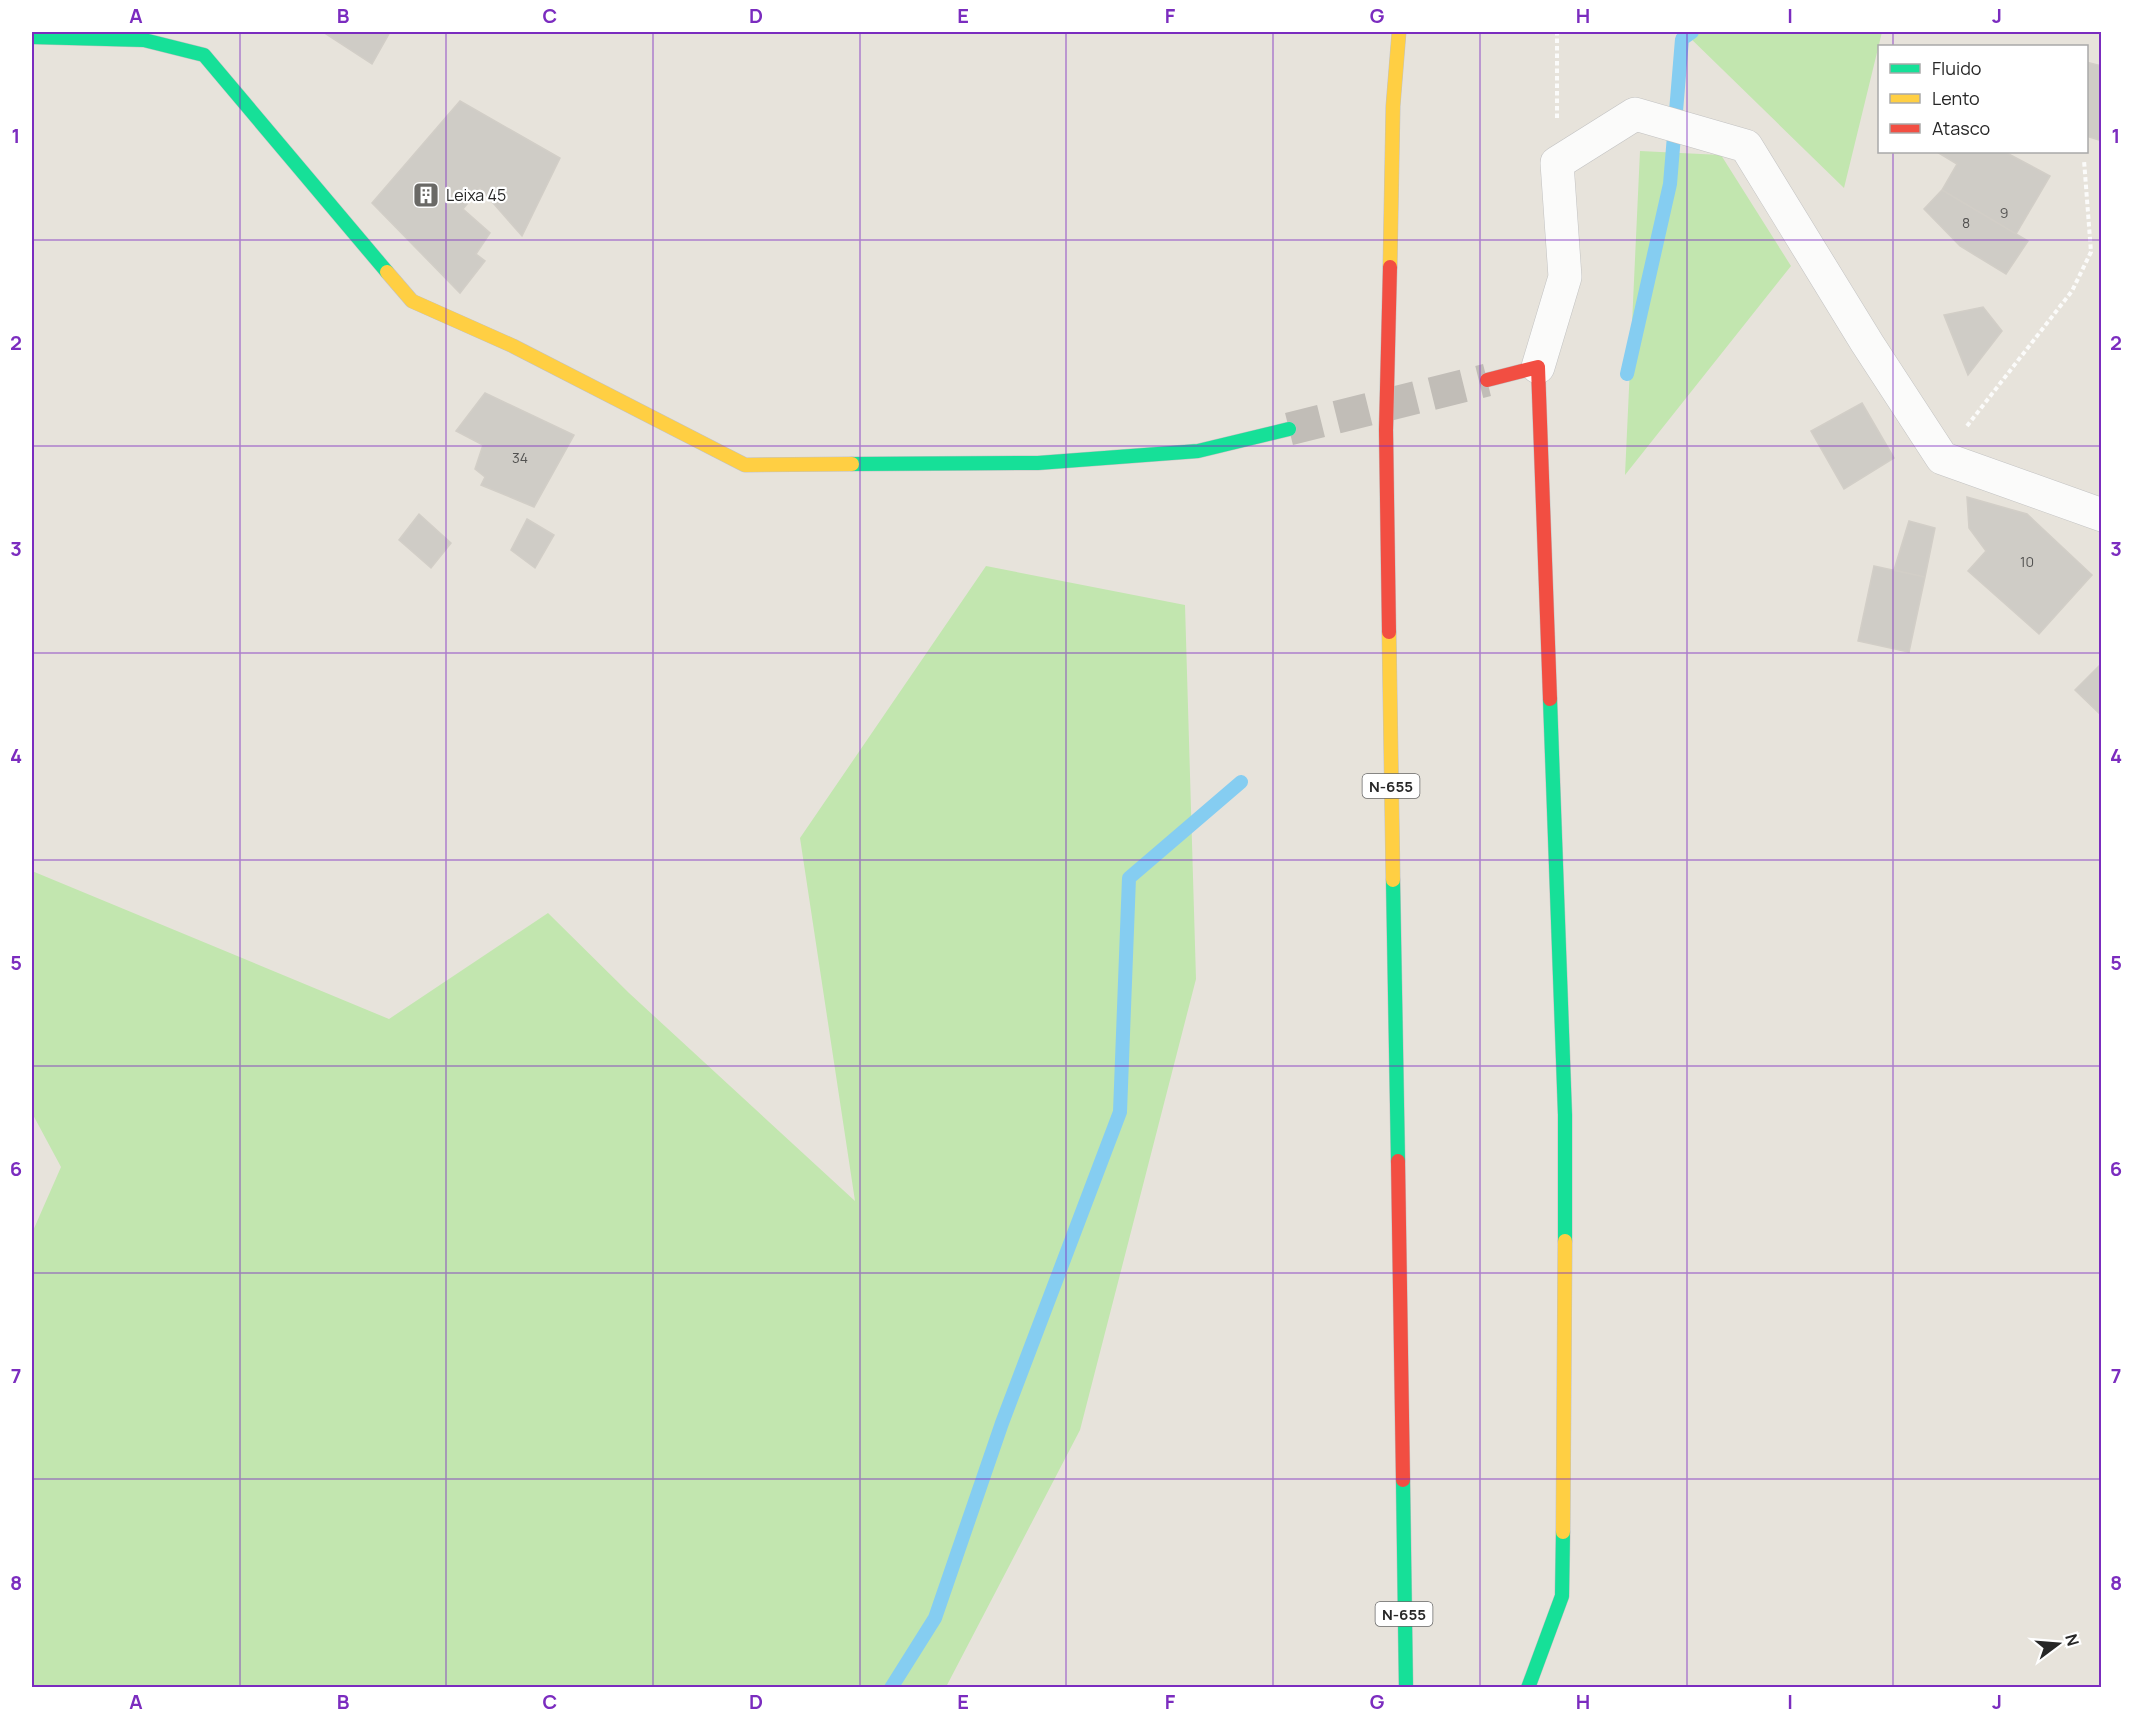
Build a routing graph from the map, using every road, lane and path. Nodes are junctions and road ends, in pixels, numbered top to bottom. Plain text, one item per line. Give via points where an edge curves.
1 (1399, 32) edge
2 (1557, 32) edge
3 (32, 38) edge
4 (2084, 160) dead end
5 (1557, 163) junction
6 (1538, 367) junction
7 (1487, 380) tunnel mouth
8 (1289, 429) tunnel mouth
9 (1942, 458) junction
10 (2102, 515) edge
11 (1406, 1688) edge
12 (1528, 1688) edge

1 - 11 main road, N-655 via 1393,106 1386,430
2 - 5 path
3 - 8 main road via 144,40 204,55 412,301 513,346 745,465 1038,463 1198,451
4 - 9 path via 2091,252 2082,272 2072,291
5 - 6 street via 1565,277
5 - 9 street via 1635,114 1746,146
6 - 7 main road
6 - 12 main road via 1565,1115 1565,1306 1562,1596
9 - 10 street

